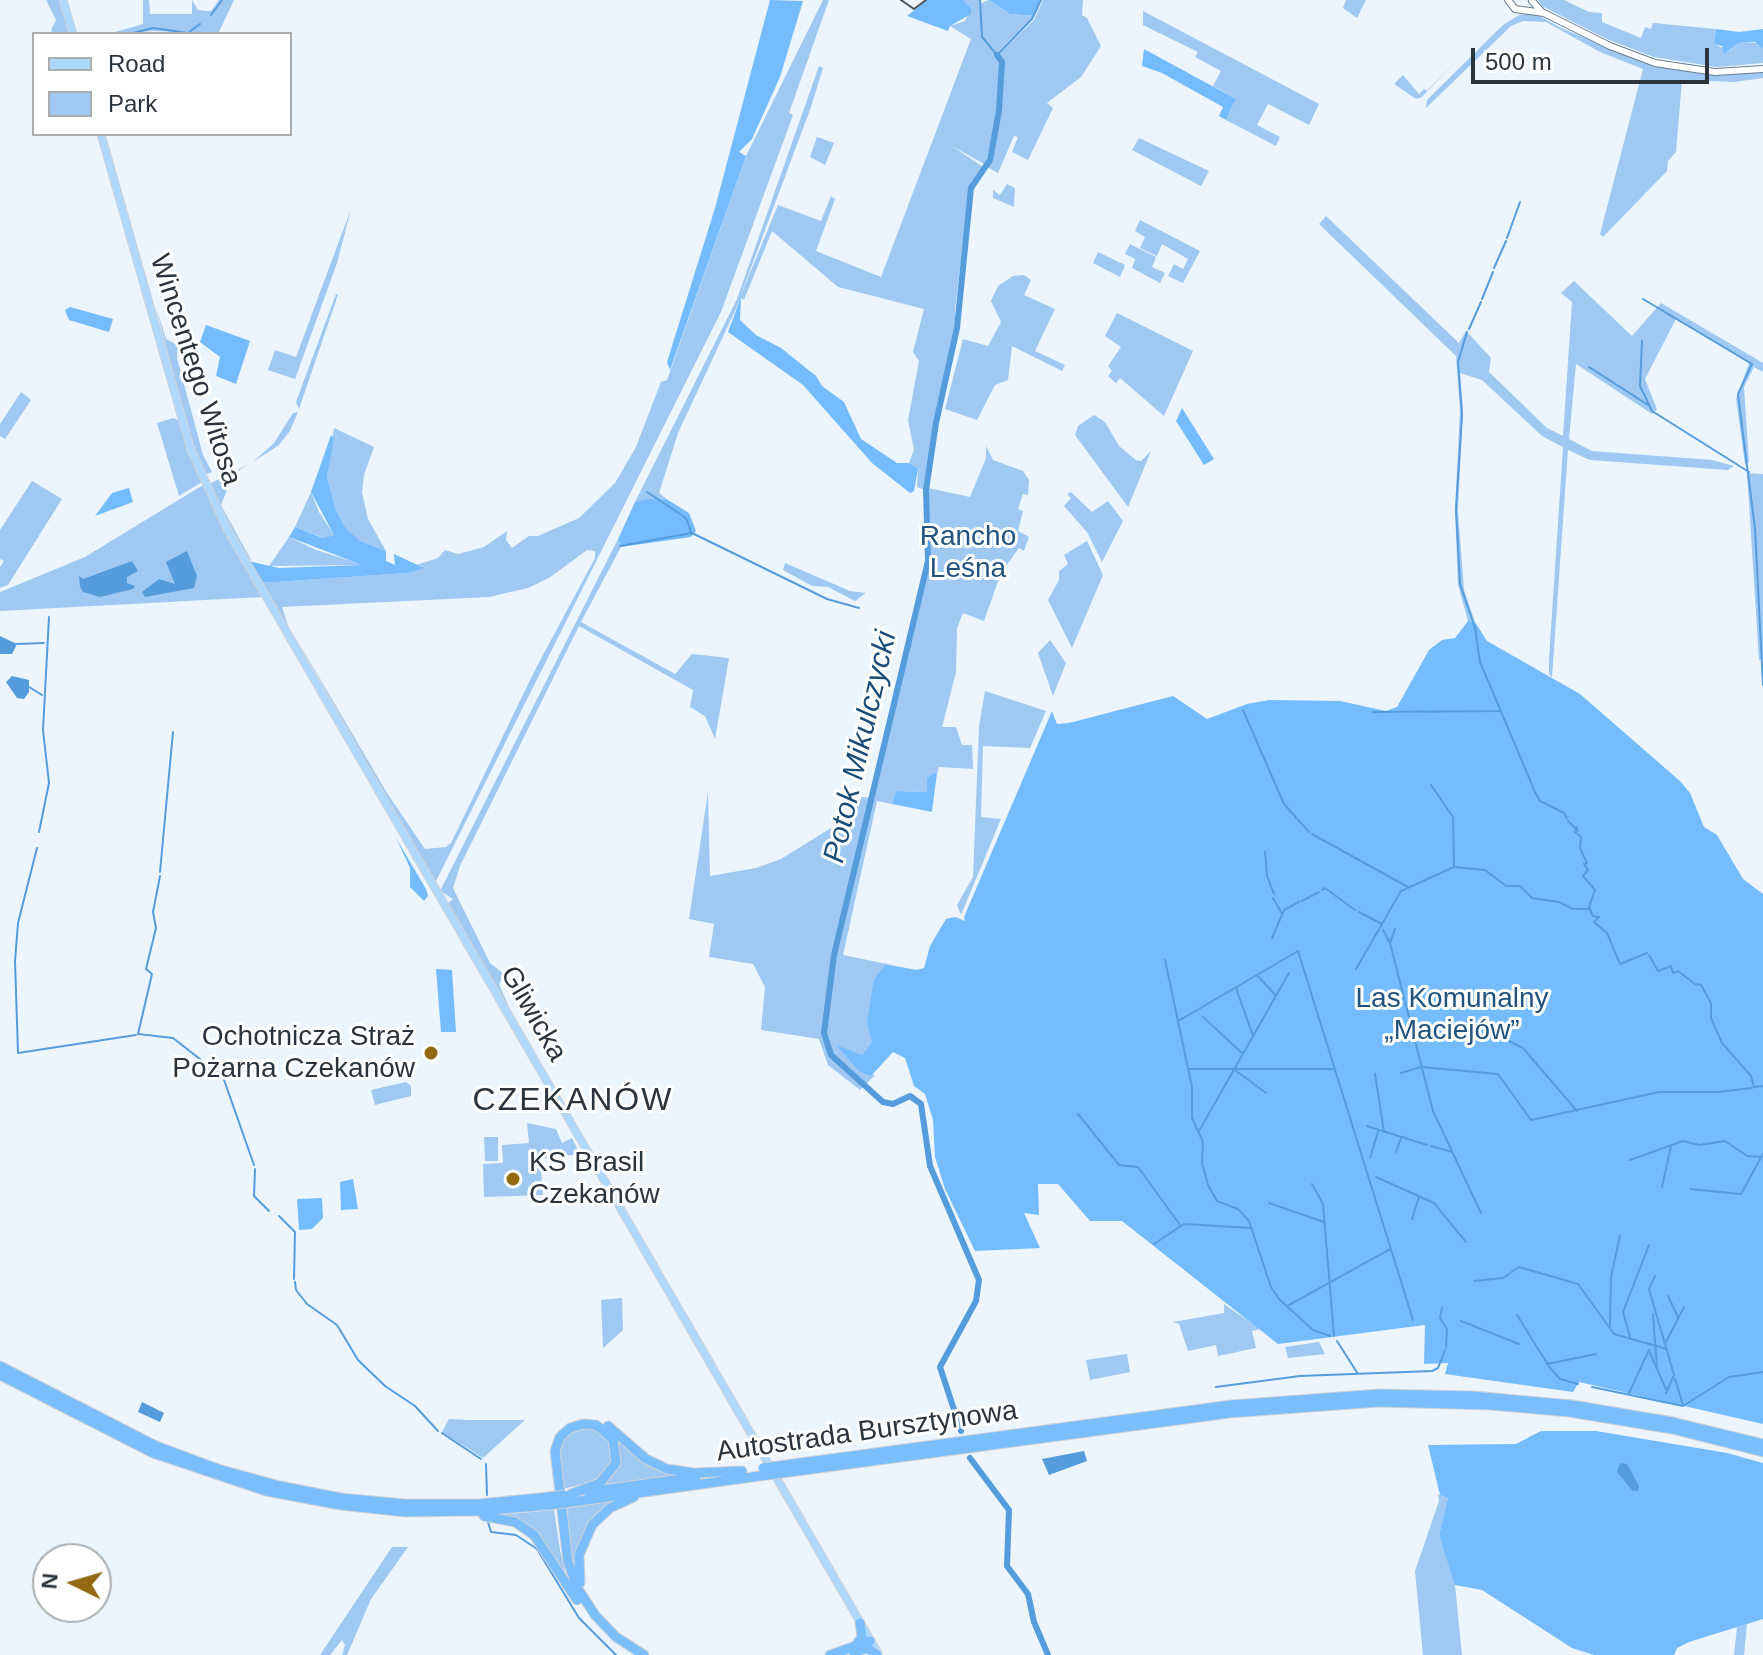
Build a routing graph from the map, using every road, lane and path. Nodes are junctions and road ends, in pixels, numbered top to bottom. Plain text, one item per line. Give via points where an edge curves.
1 (63, 0) edge
2 (1508, 0) edge
3 (1532, 0) edge
4 (1524, 9) junction
5 (1544, 13) junction
6 (72, 32) edge
7 (1763, 69) edge
8 (102, 136) edge
9 (273, 608) joint
10 (0, 1366) edge
11 (0, 1375) edge
12 (1763, 1444) edge
13 (155, 1449) junction
14 (1763, 1452) edge
15 (177, 1458) junction
16 (780, 1470) junction
17 (742, 1471) junction
18 (765, 1472) junction
19 (663, 1490) junction
20 (567, 1497) junction
21 (549, 1501) junction
22 (433, 1512) junction
23 (583, 1603) junction
24 (852, 1608) junction
25 (860, 1623) junction
26 (872, 1640) junction
27 (853, 1650) edge
28 (631, 1655) edge
29 (644, 1655) edge
30 (830, 1655) edge
31 (880, 1655) edge

1 - 6 main road
2 - 4 main road
3 - 4 main road
3 - 5 main road
4 - 5 main road
5 - 7 main road via 1620,51 1663,65 1720,73
8 - 9 main road, Wincentego Witosa via 194,457 227,529
9 - 24 main road, Gliwicka
10 - 13 highway, Autostrada Bursztynowa
11 - 13 highway, Autostrada Bursztynowa
12 - 16 highway, Autostrada Bursztynowa via 1572,1405 1379,1394 1217,1407
13 - 15 highway, Autostrada Bursztynowa
14 - 16 highway, Autostrada Bursztynowa via 1672,1429 1569,1412 1379,1402 1230,1413
15 - 21 highway, Autostrada Bursztynowa via 268,1484 361,1500
15 - 22 highway, Autostrada Bursztynowa via 290,1496 368,1509
16 - 18 highway, Autostrada Bursztynowa, bridge
17 - 18 highway, Autostrada Bursztynowa
17 - 20 highway, Autostrada Bursztynowa
17 - 23 highway via 667,1469 590,1419 561,1429 552,1442 551,1469 564,1562
18 - 19 highway, Autostrada Bursztynowa
19 - 20 highway, Autostrada Bursztynowa
19 - 23 highway via 620,1502 592,1525 578,1565
20 - 21 highway, Autostrada Bursztynowa, bridge
20 - 23 highway via 600,1483 616,1463 613,1439 596,1425 570,1428 555,1451 568,1562
21 - 22 highway, Autostrada Bursztynowa
22 - 23 highway via 493,1516 524,1527
23 - 28 highway via 598,1629
23 - 29 highway via 616,1637
24 - 25 main road, Gliwicka
24 - 26 main road, Gliwicka
25 - 26 main road, Gliwicka
25 - 27 highway via 862,1637
26 - 27 highway
26 - 31 main road
27 - 30 highway
27 - 31 highway via 868,1648

